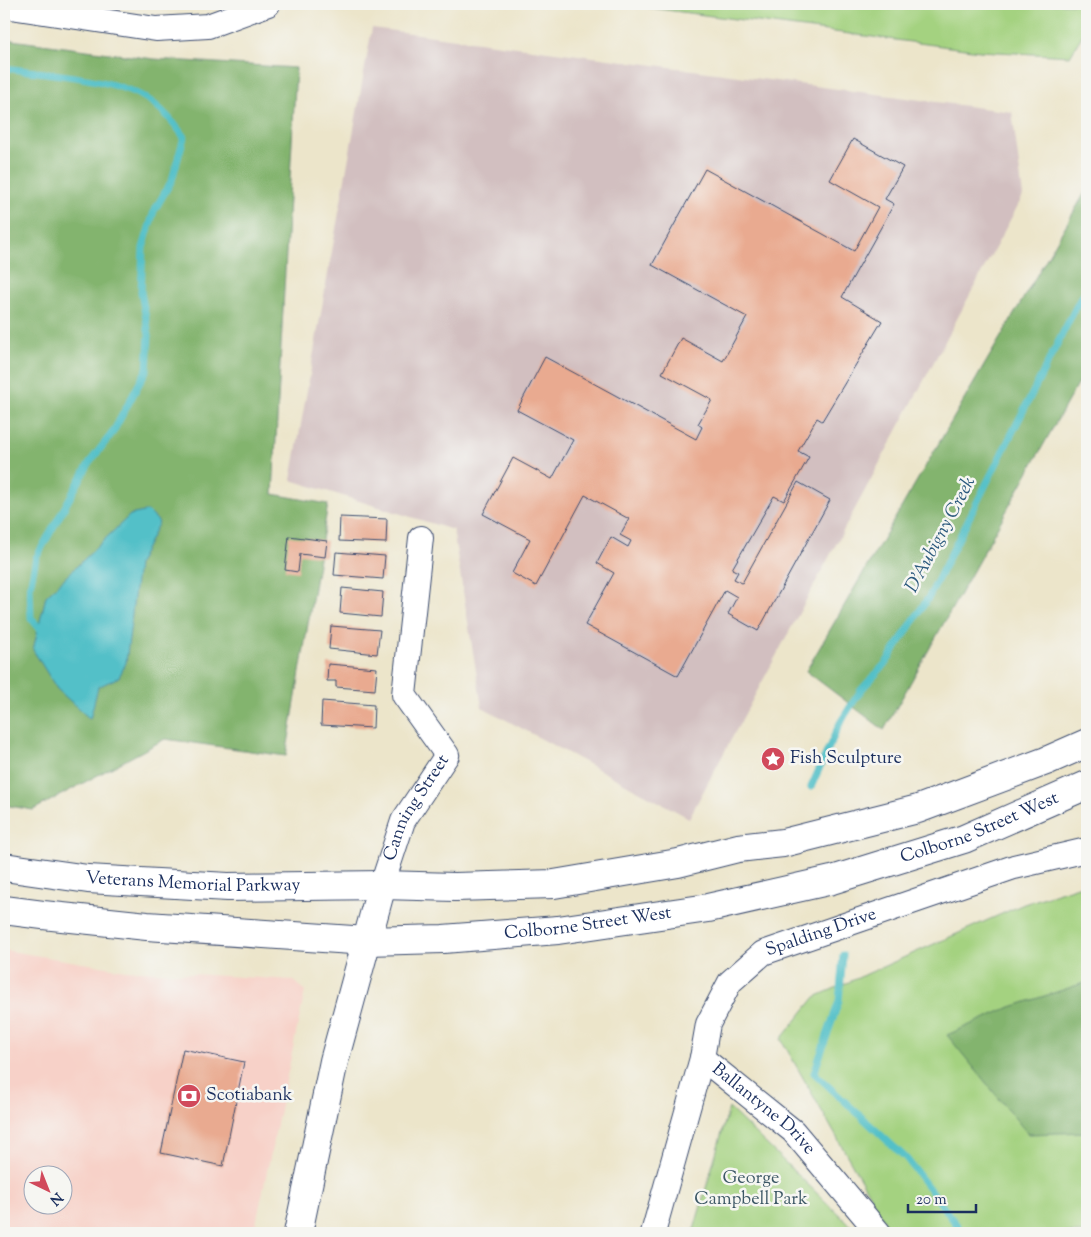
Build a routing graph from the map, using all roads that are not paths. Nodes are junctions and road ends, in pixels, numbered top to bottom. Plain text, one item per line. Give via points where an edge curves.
1 (268, 4) edge
2 (4, 6) edge
3 (420, 538) dead end
4 (1087, 743) edge
5 (1087, 785) edge
6 (1087, 850) edge
7 (4, 867) edge
8 (382, 885) junction
9 (4, 910) edge
10 (367, 941) junction
11 (702, 1058) junction
12 (298, 1233) edge
13 (653, 1233) edge
14 (879, 1233) edge

1 - 2 street via 208,26 156,30
3 - 8 street, Canning Street via 404,695 447,755 403,821
4 - 8 main road via 918,809 783,843 738,848 678,863 554,884
5 - 10 main road, Colborne Street West via 964,839 832,880 708,908 558,930
6 - 11 street, Spalding Drive via 1014,867 763,953 730,982 708,1024
7 - 8 main road, Veterans Memorial Parkway via 88,879 228,887
8 - 10 main road, Canning Street
9 - 10 main road via 147,926
10 - 12 main road via 334,1061
11 - 13 street, Spalding Drive
11 - 14 street, Ballantyne Drive via 794,1132

